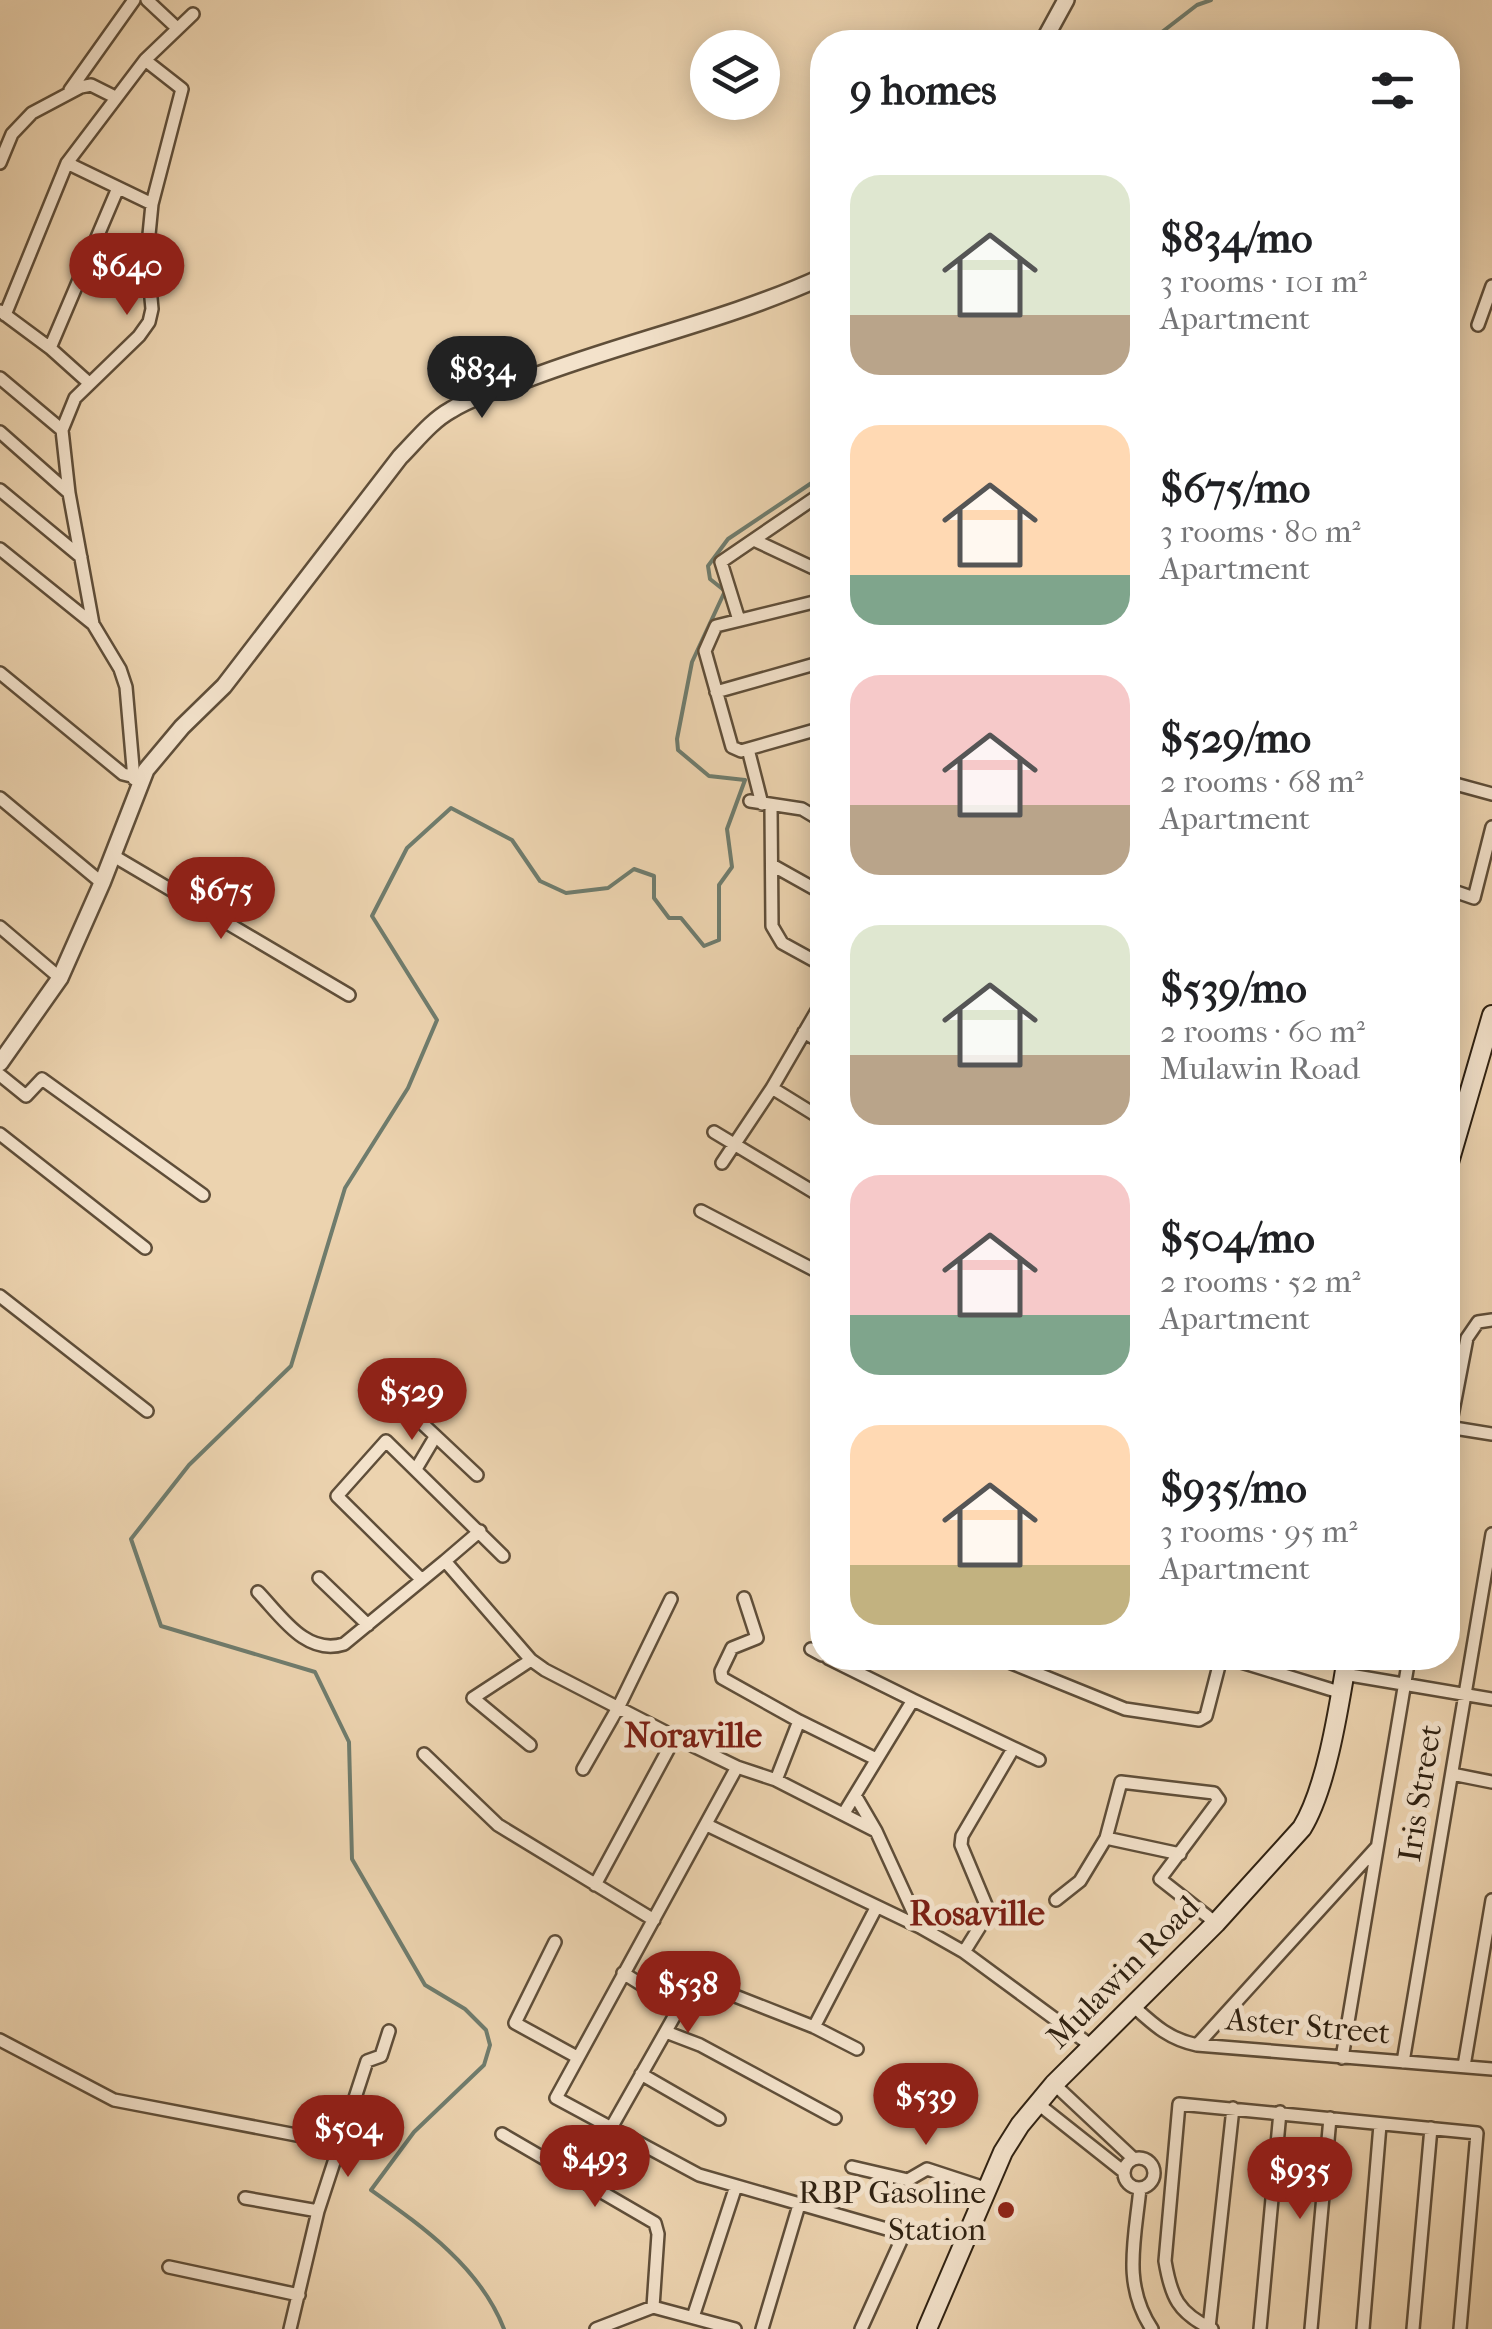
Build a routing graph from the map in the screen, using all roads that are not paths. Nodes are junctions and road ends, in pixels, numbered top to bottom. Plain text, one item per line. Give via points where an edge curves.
1 (134, 0) edge
2 (147, 0) edge
3 (1066, 0) edge
4 (193, 14) dead end
5 (177, 28) junction
6 (1050, 30) edge
7 (144, 60) junction
8 (68, 92) junction
9 (115, 96) junction
10 (0, 163) edge
11 (67, 163) junction
12 (118, 188) junction
13 (152, 204) junction
14 (810, 283) edge
15 (1492, 286) edge
16 (2, 313) edge
17 (1478, 325) dead end
18 (50, 348) junction
19 (0, 378) edge
20 (90, 382) junction
21 (62, 430) junction
22 (0, 432) edge
23 (0, 490) edge
24 (69, 494) junction
25 (810, 502) edge
26 (756, 541) junction
27 (0, 548) edge
28 (80, 556) junction
29 (810, 566) edge
30 (810, 603) edge
31 (739, 620) junction
32 (94, 624) junction
33 (810, 665) edge
34 (0, 673) edge
35 (716, 692) junction
36 (810, 731) edge
37 (748, 749) junction
38 (138, 778) junction
39 (1460, 785) edge
40 (1492, 794) edge
41 (0, 798) edge
42 (761, 804) junction
43 (810, 814) edge
44 (1492, 828) edge
45 (112, 855) junction
46 (772, 865) junction
47 (102, 883) junction
48 (810, 886) edge
49 (1460, 894) edge
50 (0, 928) edge
51 (810, 958) edge
52 (60, 978) junction
53 (349, 994) dead end
54 (1492, 1015) edge
55 (810, 1022) edge
56 (804, 1032) junction
57 (810, 1035) edge
58 (2, 1055) edge
59 (0, 1075) edge
60 (772, 1088) junction
61 (810, 1112) edge
62 (1460, 1125) edge
63 (714, 1132) dead end
64 (0, 1134) edge
65 (736, 1145) junction
66 (722, 1164) dead end
67 (810, 1190) edge
68 (203, 1196) dead end
69 (701, 1211) dead end
70 (144, 1248) dead end
71 (810, 1268) edge
72 (0, 1296) edge
73 (1492, 1320) edge
74 (1460, 1375) edge
75 (376, 1380) dead end
76 (146, 1412) dead end
77 (1460, 1431) edge
78 (1492, 1434) edge
79 (435, 1436) junction
80 (416, 1469) junction
81 (477, 1476) dead end
82 (480, 1531) junction
83 (1492, 1534) edge
84 (503, 1556) dead end
85 (444, 1561) junction
86 (319, 1578) dead end
87 (421, 1580) junction
88 (258, 1592) dead end
89 (744, 1598) dead end
90 (671, 1599) dead end
91 (368, 1624) junction
92 (531, 1660) junction
93 (852, 1670) edge
94 (1028, 1670) edge
95 (1219, 1670) edge
96 (1308, 1670) edge
97 (1407, 1670) edge
98 (1343, 1675) edge
99 (1404, 1686) junction
100 (1464, 1695) junction
101 (1492, 1699) edge
102 (913, 1700) junction
103 (619, 1706) junction
104 (799, 1721) junction
105 (675, 1738) junction
106 (530, 1745) dead end
107 (1013, 1749) junction
108 (424, 1754) dead end
109 (876, 1759) junction
110 (1039, 1760) dead end
111 (737, 1767) junction
112 (583, 1769) dead end
113 (1452, 1774) junction
114 (776, 1780) junction
115 (1492, 1782) edge
116 (855, 1795) junction
117 (844, 1813) junction
118 (707, 1825) junction
119 (876, 1831) junction
120 (1106, 1838) junction
121 (1376, 1848) junction
122 (1180, 1854) junction
123 (594, 1884) junction
124 (1056, 1900) dead end
125 (1492, 1900) edge
126 (876, 1908) junction
127 (654, 1920) junction
128 (1216, 1923) junction
129 (920, 1927) junction
130 (555, 1942) dead end
131 (964, 1952) junction
132 (623, 1973) junction
133 (1132, 2005) junction
134 (680, 2008) junction
135 (814, 2028) junction
136 (390, 2031) dead end
137 (666, 2032) junction
138 (0, 2040) edge
139 (1197, 2044) junction
140 (1093, 2047) junction
141 (857, 2049) dead end
142 (577, 2057) junction
143 (1342, 2058) junction
144 (1402, 2062) junction
145 (1464, 2066) junction
146 (1492, 2068) edge
147 (641, 2074) junction
148 (1054, 2084) junction
149 (1037, 2102) junction
150 (1233, 2108) junction
151 (1280, 2112) junction
152 (836, 2118) dead end
153 (1330, 2118) junction
154 (719, 2119) dead end
155 (1094, 2122) junction
156 (1380, 2126) junction
157 (612, 2128) junction
158 (1431, 2128) junction
159 (502, 2134) dead end
160 (1080, 2137) junction
161 (338, 2143) junction
162 (1134, 2160) junction
163 (852, 2167) dead end
164 (1124, 2172) junction
165 (736, 2186) junction
166 (1140, 2188) junction
167 (988, 2189) junction
168 (245, 2198) dead end
169 (799, 2204) junction
170 (318, 2211) junction
171 (169, 2267) dead end
172 (299, 2295) junction
173 (654, 2307) junction
174 (693, 2317) junction
175 (1210, 2328) edge
176 (290, 2329) edge
177 (596, 2329) edge
178 (732, 2329) edge
179 (762, 2329) edge
180 (861, 2329) edge
181 (927, 2329) edge
182 (1152, 2329) edge
183 (1260, 2329) edge
184 (1311, 2329) edge
185 (1362, 2329) edge
186 (1413, 2329) edge
187 (1460, 2329) edge

1 - 8 street
2 - 5 street
3 - 6 street
4 - 5 street
5 - 7 street
7 - 9 street
7 - 13 street via 182,88
8 - 9 street via 91,85
8 - 10 street via 21,123
9 - 11 street
11 - 12 street
11 - 16 street
12 - 13 street
12 - 18 street
13 - 20 street via 149,322
14 - 38 street via 451,410 400,458 224,686
15 - 17 street
16 - 18 street
18 - 20 street
19 - 21 street
20 - 21 street
21 - 24 street
22 - 24 street
23 - 28 street
24 - 28 street
25 - 26 street
26 - 29 street
26 - 31 street via 722,562
27 - 32 street
28 - 32 street
30 - 31 street
31 - 35 street via 716,626 705,652
32 - 38 street via 126,687
33 - 35 street
34 - 38 street
35 - 37 street via 732,747
36 - 37 street
37 - 42 street
38 - 45 street
39 - 40 street
41 - 47 street
42 - 43 street
42 - 46 street
44 - 49 street via 1474,898
45 - 47 street
45 - 53 street
46 - 48 street
46 - 51 street via 775,936
47 - 52 street
50 - 52 street
52 - 58 street
54 - 62 main road
55 - 56 street
56 - 57 street
56 - 60 street
59 - 68 street via 26,1096 42,1079
60 - 61 street
60 - 65 street
63 - 65 street
64 - 70 street
65 - 66 street
65 - 67 street
69 - 71 street
72 - 76 street
73 - 74 street via 1470,1329
75 - 79 street
77 - 78 street
79 - 80 street
79 - 81 street
80 - 82 street
80 - 87 street via 386,1441 338,1496
82 - 84 street
82 - 85 street
83 - 100 street, Iris Street
85 - 87 street
85 - 92 street
86 - 91 street
87 - 91 street
88 - 91 street via 318,1646 344,1644
89 - 104 street via 756,1638 732,1648 722,1678
90 - 103 street
92 - 103 street
92 - 106 street via 467,1702
93 - 102 street
94 - 95 street via 1126,1710 1199,1720 1210,1707
96 - 98 street
97 - 99 street
98 - 99 street
98 - 128 main road, Mulawin Road via 1314,1810
99 - 100 street
99 - 121 street
100 - 101 street
100 - 113 street, Iris Street
102 - 107 street
102 - 109 street
103 - 105 street
103 - 112 street
104 - 109 street
104 - 114 street
105 - 111 street
105 - 123 street
107 - 110 street
107 - 131 street via 962,1836 989,1912
108 - 123 street via 498,1826
109 - 116 street
111 - 114 street
111 - 118 street
113 - 115 street
113 - 144 street, Iris Street
114 - 117 street
116 - 117 street
116 - 119 street
117 - 119 street
118 - 126 street
118 - 127 street
119 - 129 street
120 - 122 street
120 - 122 street via 1122,1782 1214,1793 1219,1800
120 - 124 street via 1080,1881
121 - 139 street
121 - 143 street
122 - 128 street via 1160,1879
123 - 127 street
125 - 145 street
126 - 129 street
126 - 135 street
127 - 132 street
128 - 133 main road, Mulawin Road
129 - 131 street
130 - 142 street via 515,2023
131 - 140 street
132 - 134 street
132 - 142 street
133 - 139 street, Aster Street via 1164,2033
133 - 140 main road, Mulawin Road
134 - 135 street via 720,1990
134 - 137 street
135 - 141 street
136 - 161 street via 380,2056 367,2061
137 - 147 street
137 - 152 street
138 - 161 street via 114,2100
139 - 143 street, Aster Street
140 - 148 main road, Mulawin Road
142 - 157 street via 556,2098
143 - 144 street, Aster Street
144 - 145 street, Aster Street
145 - 146 street, Aster Street
147 - 154 street
147 - 157 street
148 - 149 main road, Mulawin Road
148 - 155 street
149 - 160 street
149 - 167 main road, Mulawin Road via 1003,2152
150 - 151 street
150 - 175 street
150 - 175 street via 1179,2104 1165,2261 1178,2305
151 - 153 street
151 - 183 street
153 - 156 street
153 - 184 street
155 - 160 street
155 - 162 street
156 - 158 street
156 - 185 street
157 - 165 street via 678,2166
158 - 186 street
158 - 187 street via 1477,2133
159 - 173 street via 656,2223
160 - 164 street
161 - 170 street
162 - 164 street
162 - 166 street via 1146,2160 1153,2170 1151,2182
163 - 167 street via 908,2180 927,2168
164 - 166 street via 1128,2184
165 - 169 street
165 - 174 street
166 - 182 street via 1131,2271 1138,2307
167 - 181 main road, Mulawin Road
168 - 170 street
169 - 179 street
169 - 180 street via 904,2234
170 - 172 street
171 - 172 street
172 - 176 street
173 - 174 street
173 - 177 street
174 - 178 street

